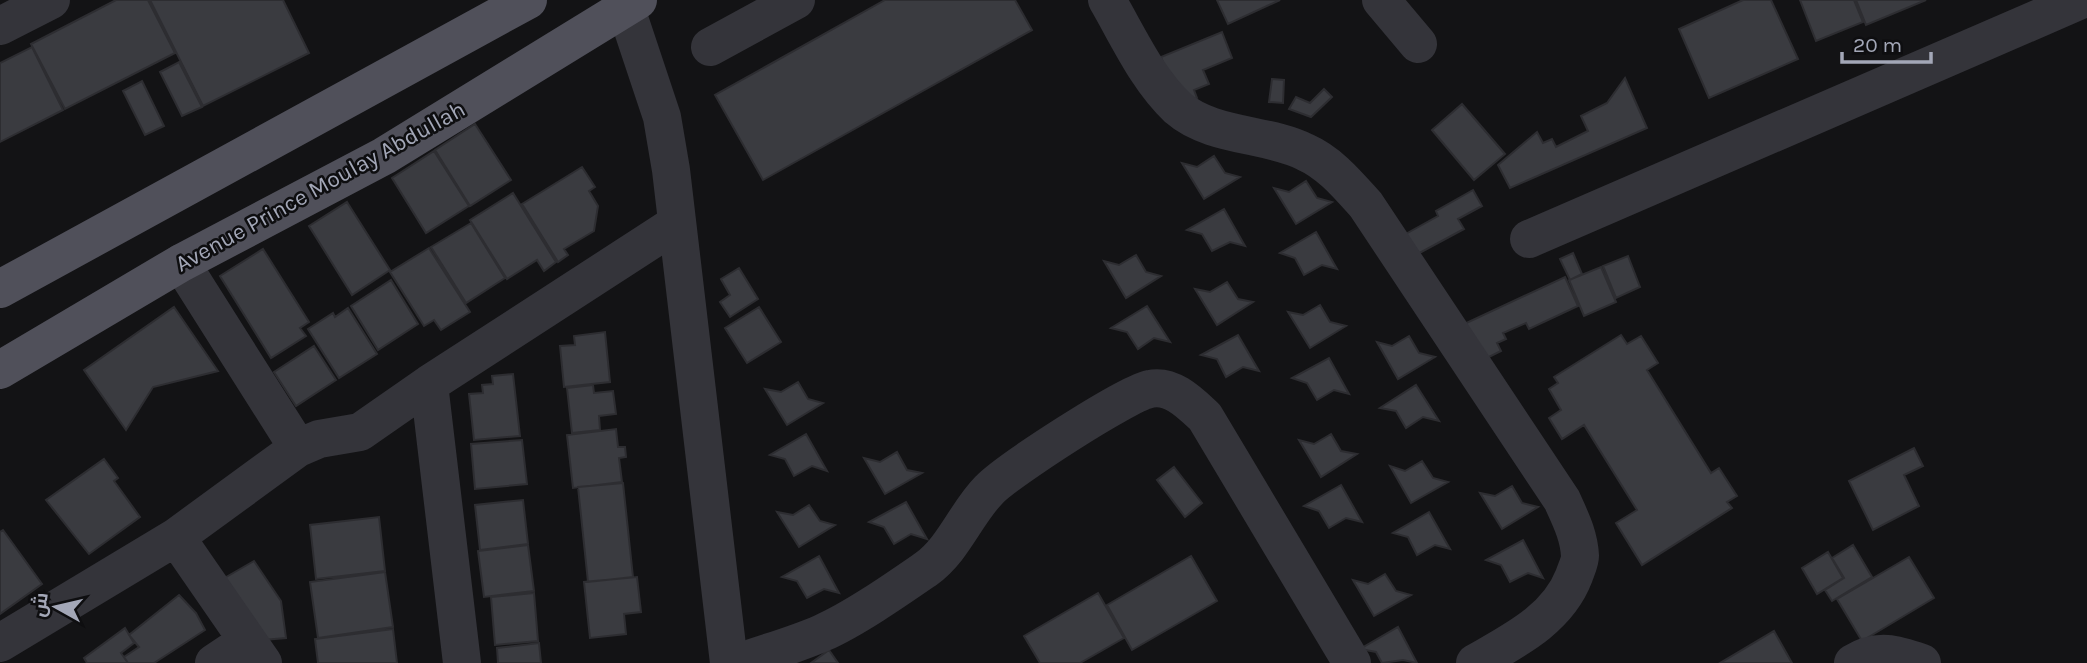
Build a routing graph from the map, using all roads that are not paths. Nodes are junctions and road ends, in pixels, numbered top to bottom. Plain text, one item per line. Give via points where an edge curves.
1 (51, 0) edge
2 (528, 0) edge
3 (796, 0) edge
4 (1107, 0) edge
5 (1381, 0) edge
6 (2081, 0) edge
7 (629, 2) edge
8 (0, 26) edge
9 (1418, 44) dead end
10 (710, 47) dead end
11 (676, 224) junction
12 (1529, 239) dead end
13 (181, 262) junction
14 (0, 289) edge
15 (3, 361) edge
16 (429, 384) junction
17 (298, 448) junction
18 (176, 537) junction
19 (0, 643) edge
20 (255, 652) edge
21 (214, 663) edge
22 (462, 663) edge
23 (729, 663) edge
24 (737, 663) edge
25 (1352, 663) edge
26 (1475, 663) edge
27 (1853, 663) edge
28 (1922, 663) edge

1 - 8 street
2 - 14 main road
3 - 10 street
4 - 26 street via 1158,85 1180,110 1207,123 1305,151 1339,174 1366,205 1562,500 1576,529 1580,559 1571,583 1556,607 1529,631
5 - 9 street
6 - 12 street
7 - 11 street via 662,117
7 - 13 main road, Avenue Prince Moulay Abdullah via 384,156
11 - 16 street
11 - 23 street
13 - 15 main road, Avenue Prince Moulay Abdullah
13 - 17 street
16 - 17 street via 360,432
16 - 22 street
17 - 18 street
18 - 19 street
18 - 20 street
20 - 21 street
24 - 25 street via 823,633 929,567 988,490 1130,397 1152,388 1170,391 1205,417
27 - 28 street via 1883,652

